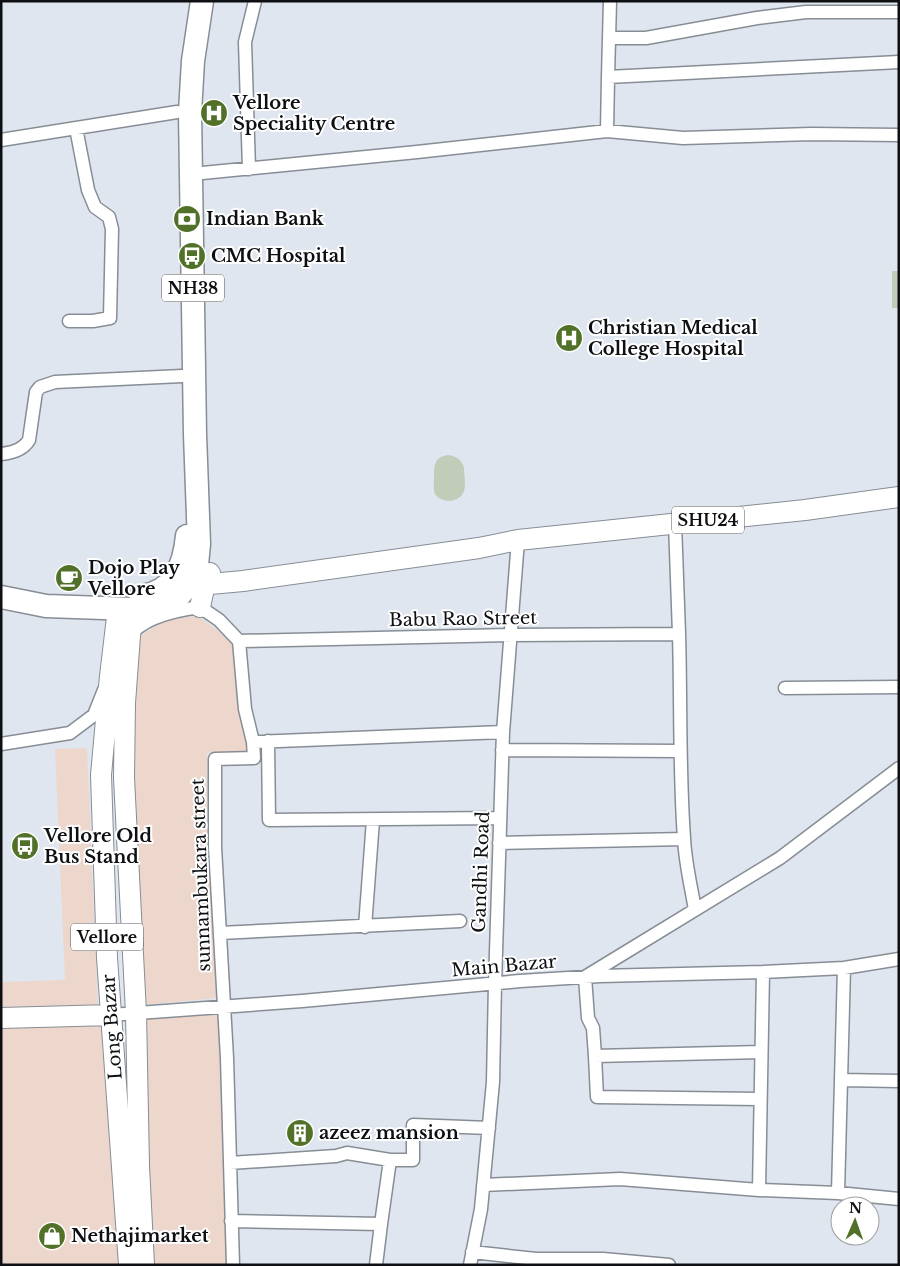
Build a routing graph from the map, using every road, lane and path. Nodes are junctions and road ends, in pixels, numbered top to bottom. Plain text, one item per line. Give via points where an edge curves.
1 (192, 1) edge
2 (202, 1) edge
3 (255, 1) edge
4 (610, 1) edge
5 (899, 12) edge
6 (609, 38) junction
7 (899, 62) edge
8 (608, 77) junction
9 (176, 112) junction
10 (76, 128) junction
11 (607, 131) junction
12 (899, 135) edge
13 (1, 140) edge
14 (249, 169) junction
15 (192, 174) junction
16 (69, 321) dead end
17 (182, 376) junction
18 (1, 454) edge
19 (899, 496) edge
20 (675, 523) junction
21 (518, 540) junction
22 (190, 580) junction
23 (1, 586) edge
24 (1, 597) edge
25 (200, 607) junction
26 (125, 609) junction
27 (679, 634) junction
28 (510, 635) junction
29 (130, 636) junction
30 (239, 641) junction
31 (110, 676) junction
32 (899, 687) edge
33 (785, 688) dead end
34 (503, 732) junction
35 (268, 741) junction
36 (253, 742) junction
37 (1, 744) edge
38 (502, 750) junction
39 (680, 751) junction
40 (899, 768) edge
41 (500, 818) junction
42 (373, 820) junction
43 (684, 839) junction
44 (499, 843) junction
45 (695, 910) junction
46 (460, 921) dead end
47 (366, 927) junction
48 (220, 933) junction
49 (899, 959) edge
50 (844, 968) junction
51 (762, 972) junction
52 (585, 977) junction
53 (495, 984) junction
54 (224, 1007) junction
55 (136, 1013) junction
56 (112, 1015) junction
57 (1, 1018) edge
58 (761, 1052) junction
59 (595, 1056) junction
60 (841, 1080) junction
61 (899, 1080) edge
62 (760, 1099) junction
63 (489, 1128) junction
64 (390, 1160) junction
65 (230, 1163) junction
66 (483, 1185) junction
67 (759, 1190) junction
68 (838, 1193) junction
69 (899, 1199) edge
70 (231, 1221) junction
71 (381, 1224) junction
72 (471, 1258) edge
73 (129, 1265) edge
74 (144, 1265) edge
75 (233, 1265) edge
76 (376, 1265) edge
77 (669, 1265) edge

1 - 9 highway, NH38
2 - 15 highway, NH38 via 192,69
3 - 14 street via 245,42
4 - 6 street
5 - 6 street via 806,12 646,38
6 - 8 street
7 - 8 street
8 - 11 street
9 - 10 street
9 - 17 highway, NH38
10 - 13 street
10 - 16 street via 88,190 96,207 109,217 112,229 110,318
11 - 12 street via 684,138
11 - 14 street
14 - 15 street
15 - 22 highway, NH38 via 195,434 200,544
17 - 18 street via 55,382 40,387 36,392 29,440 19,450
17 - 22 highway, NH38 via 188,522 183,563
19 - 20 main road, SHU24 via 805,510
20 - 21 main road, SHU24
20 - 27 street
21 - 22 main road, SHU24 via 445,541
21 - 28 street, Gandhi Road
22 - 23 highway via 147,595 127,598 81,599
22 - 25 main road
22 - 26 highway via 180,595 168,601
24 - 26 highway via 46,606
25 - 29 street via 175,610 147,622
25 - 30 street via 219,620
26 - 29 main road
26 - 31 main road, Long Bazar / Vellore
27 - 28 street, Babu Rao Street
27 - 39 street
28 - 30 street, Babu Rao Street
28 - 34 street, Gandhi Road
29 - 31 street
29 - 55 main road via 124,778
30 - 36 street via 245,709
31 - 37 street via 94,715 70,733
31 - 56 main road, Long Bazar / Vellore via 101,775
32 - 33 street
34 - 35 street
34 - 38 street, Gandhi Road
35 - 36 street
35 - 42 street via 269,820
36 - 48 street, sunnambukara street via 254,758 216,760 214,847
38 - 39 street
38 - 41 street, Gandhi Road
39 - 43 street
40 - 45 street via 780,858
41 - 42 street
41 - 44 street, Gandhi Road
42 - 47 street
43 - 44 street
43 - 45 street
44 - 53 street, Gandhi Road
45 - 52 street
46 - 47 street
47 - 48 street
48 - 54 street, sunnambukara street
49 - 50 street, Main Bazar
50 - 51 street, Main Bazar
50 - 60 street
51 - 52 street, Main Bazar
51 - 58 street
52 - 53 street, Main Bazar
52 - 59 street
53 - 54 street, Main Bazar
53 - 63 street, Gandhi Road via 494,1082
54 - 55 street, Main Bazar
54 - 65 street, sunnambukara street
55 - 56 street, Main Bazar
55 - 74 main road via 138,1166
56 - 57 main road
56 - 73 main road, Long Bazar / Vellore
58 - 59 street
58 - 62 street
59 - 62 street via 597,1097
60 - 61 street
60 - 68 street
62 - 67 street
63 - 64 street via 413,1125 412,1160
63 - 66 street, Gandhi Road
64 - 65 street via 346,1153
64 - 71 street
65 - 70 street, sunnambukara street
66 - 67 street via 620,1179
66 - 72 street, Gandhi Road
67 - 68 street
68 - 69 street
70 - 71 street
70 - 75 street, sunnambukara street
71 - 76 street
72 - 77 street via 603,1259

